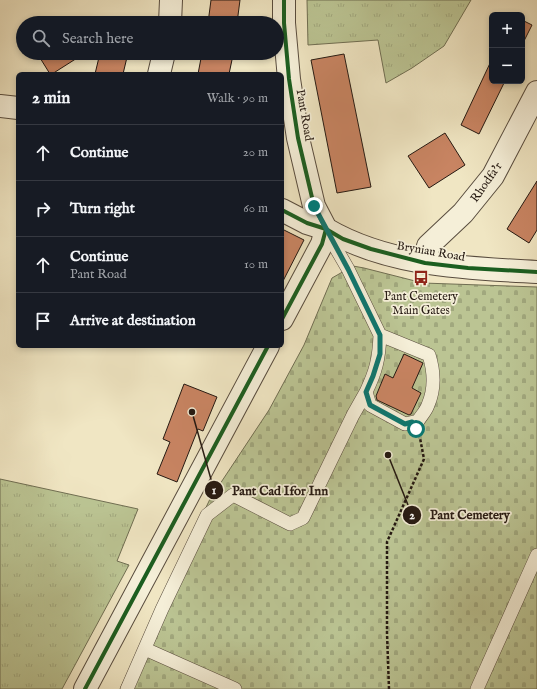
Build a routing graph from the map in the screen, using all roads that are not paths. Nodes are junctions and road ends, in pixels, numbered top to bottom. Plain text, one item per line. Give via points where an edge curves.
1 (171, 0) edge
2 (284, 0) edge
3 (170, 16) edge
4 (162, 60) edge
5 (159, 72) edge
6 (537, 92) edge
7 (0, 106) edge
8 (16, 108) edge
9 (531, 120) edge
10 (284, 211) edge
11 (326, 229) junction
12 (425, 263) junction
13 (537, 272) edge
14 (284, 315) edge
15 (380, 335) junction
16 (267, 348) edge
17 (366, 392) junction
18 (537, 555) edge
19 (145, 649) junction
20 (85, 689) edge
21 (128, 689) edge
22 (235, 689) edge
23 (477, 689) edge

1 - 3 street
2 - 11 street, Pant Road via 288,79 298,138 314,206
4 - 5 street
6 - 9 street, Rhodfa'r
7 - 8 street
9 - 12 street, Rhodfa'r via 493,176 463,213 428,246
10 - 11 street, Bryniau Road
11 - 12 street, Bryniau Road via 343,239 371,249
11 - 14 street via 322,244
11 - 15 lane
12 - 13 street, Bryniau Road
15 - 17 lane via 380,354
15 - 17 lane via 429,355 433,390 428,406 418,421 405,424 370,405
16 - 20 street
17 - 19 lane via 303,518 290,524 233,494 207,515
18 - 23 lane
19 - 21 lane
19 - 22 lane

